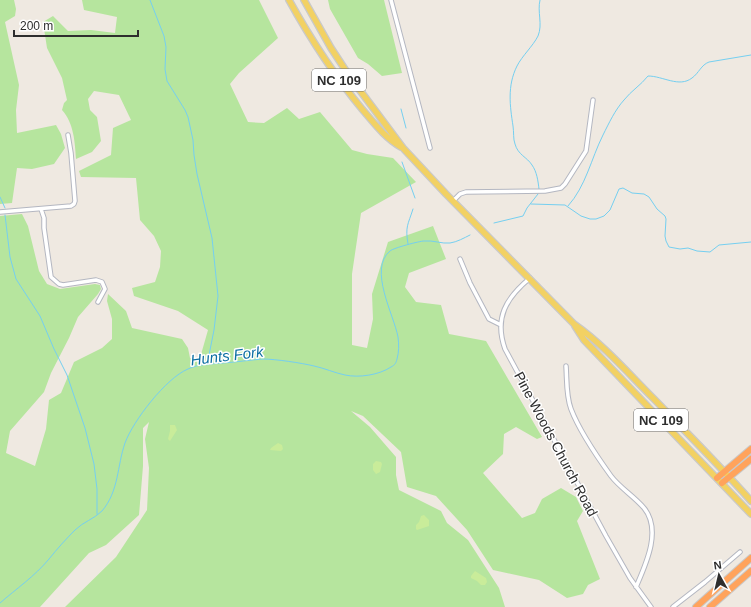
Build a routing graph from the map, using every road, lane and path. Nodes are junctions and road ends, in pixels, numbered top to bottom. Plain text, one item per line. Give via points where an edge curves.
1 (289, 0) edge
2 (304, 0) edge
3 (391, 0) edge
4 (593, 100) dead end
5 (68, 135) dead end
6 (403, 148) junction
7 (430, 148) dead end
8 (453, 201) junction
9 (42, 209) junction
10 (0, 212) edge
11 (460, 259) dead end
12 (530, 278) junction
13 (98, 302) dead end
14 (574, 324) junction
15 (501, 325) junction
16 (566, 366) dead end
17 (751, 449) edge
18 (751, 459) edge
19 (724, 472) junction
20 (730, 477) junction
21 (717, 478) junction
22 (722, 483) junction
23 (751, 501) edge
24 (751, 514) edge
25 (740, 552) dead end
26 (751, 558) edge
27 (751, 571) edge
28 (636, 587) junction
29 (651, 607) edge
30 (673, 607) edge
31 (696, 607) edge
32 (710, 607) edge

1 - 6 main road, NC 109 via 339,80 377,127
2 - 6 main road, NC 109 via 350,77
3 - 7 street
4 - 8 street via 586,151 561,188 545,192 466,192
5 - 9 street via 74,204
6 - 8 main road, NC 109
8 - 12 main road, NC 109
9 - 10 street
9 - 13 street via 51,277 63,286 96,280 102,282 105,289
11 - 15 street via 489,319
12 - 14 main road, NC 109
12 - 15 street, Pine Woods Church Road via 509,299
14 - 19 main road, NC 109 via 590,335
14 - 21 main road, NC 109 via 584,340
15 - 28 street, Pine Woods Church Road via 503,342 510,360
16 - 28 street via 569,400 577,422 616,483 644,508 650,517 650,551
17 - 19 highway
18 - 20 highway
19 - 20 main road, NC 109
19 - 21 highway
20 - 22 highway
20 - 23 main road, NC 109
21 - 22 main road, NC 109
22 - 24 main road, NC 109
25 - 30 street
26 - 31 highway
27 - 32 highway
28 - 29 street, Pine Woods Church Road

